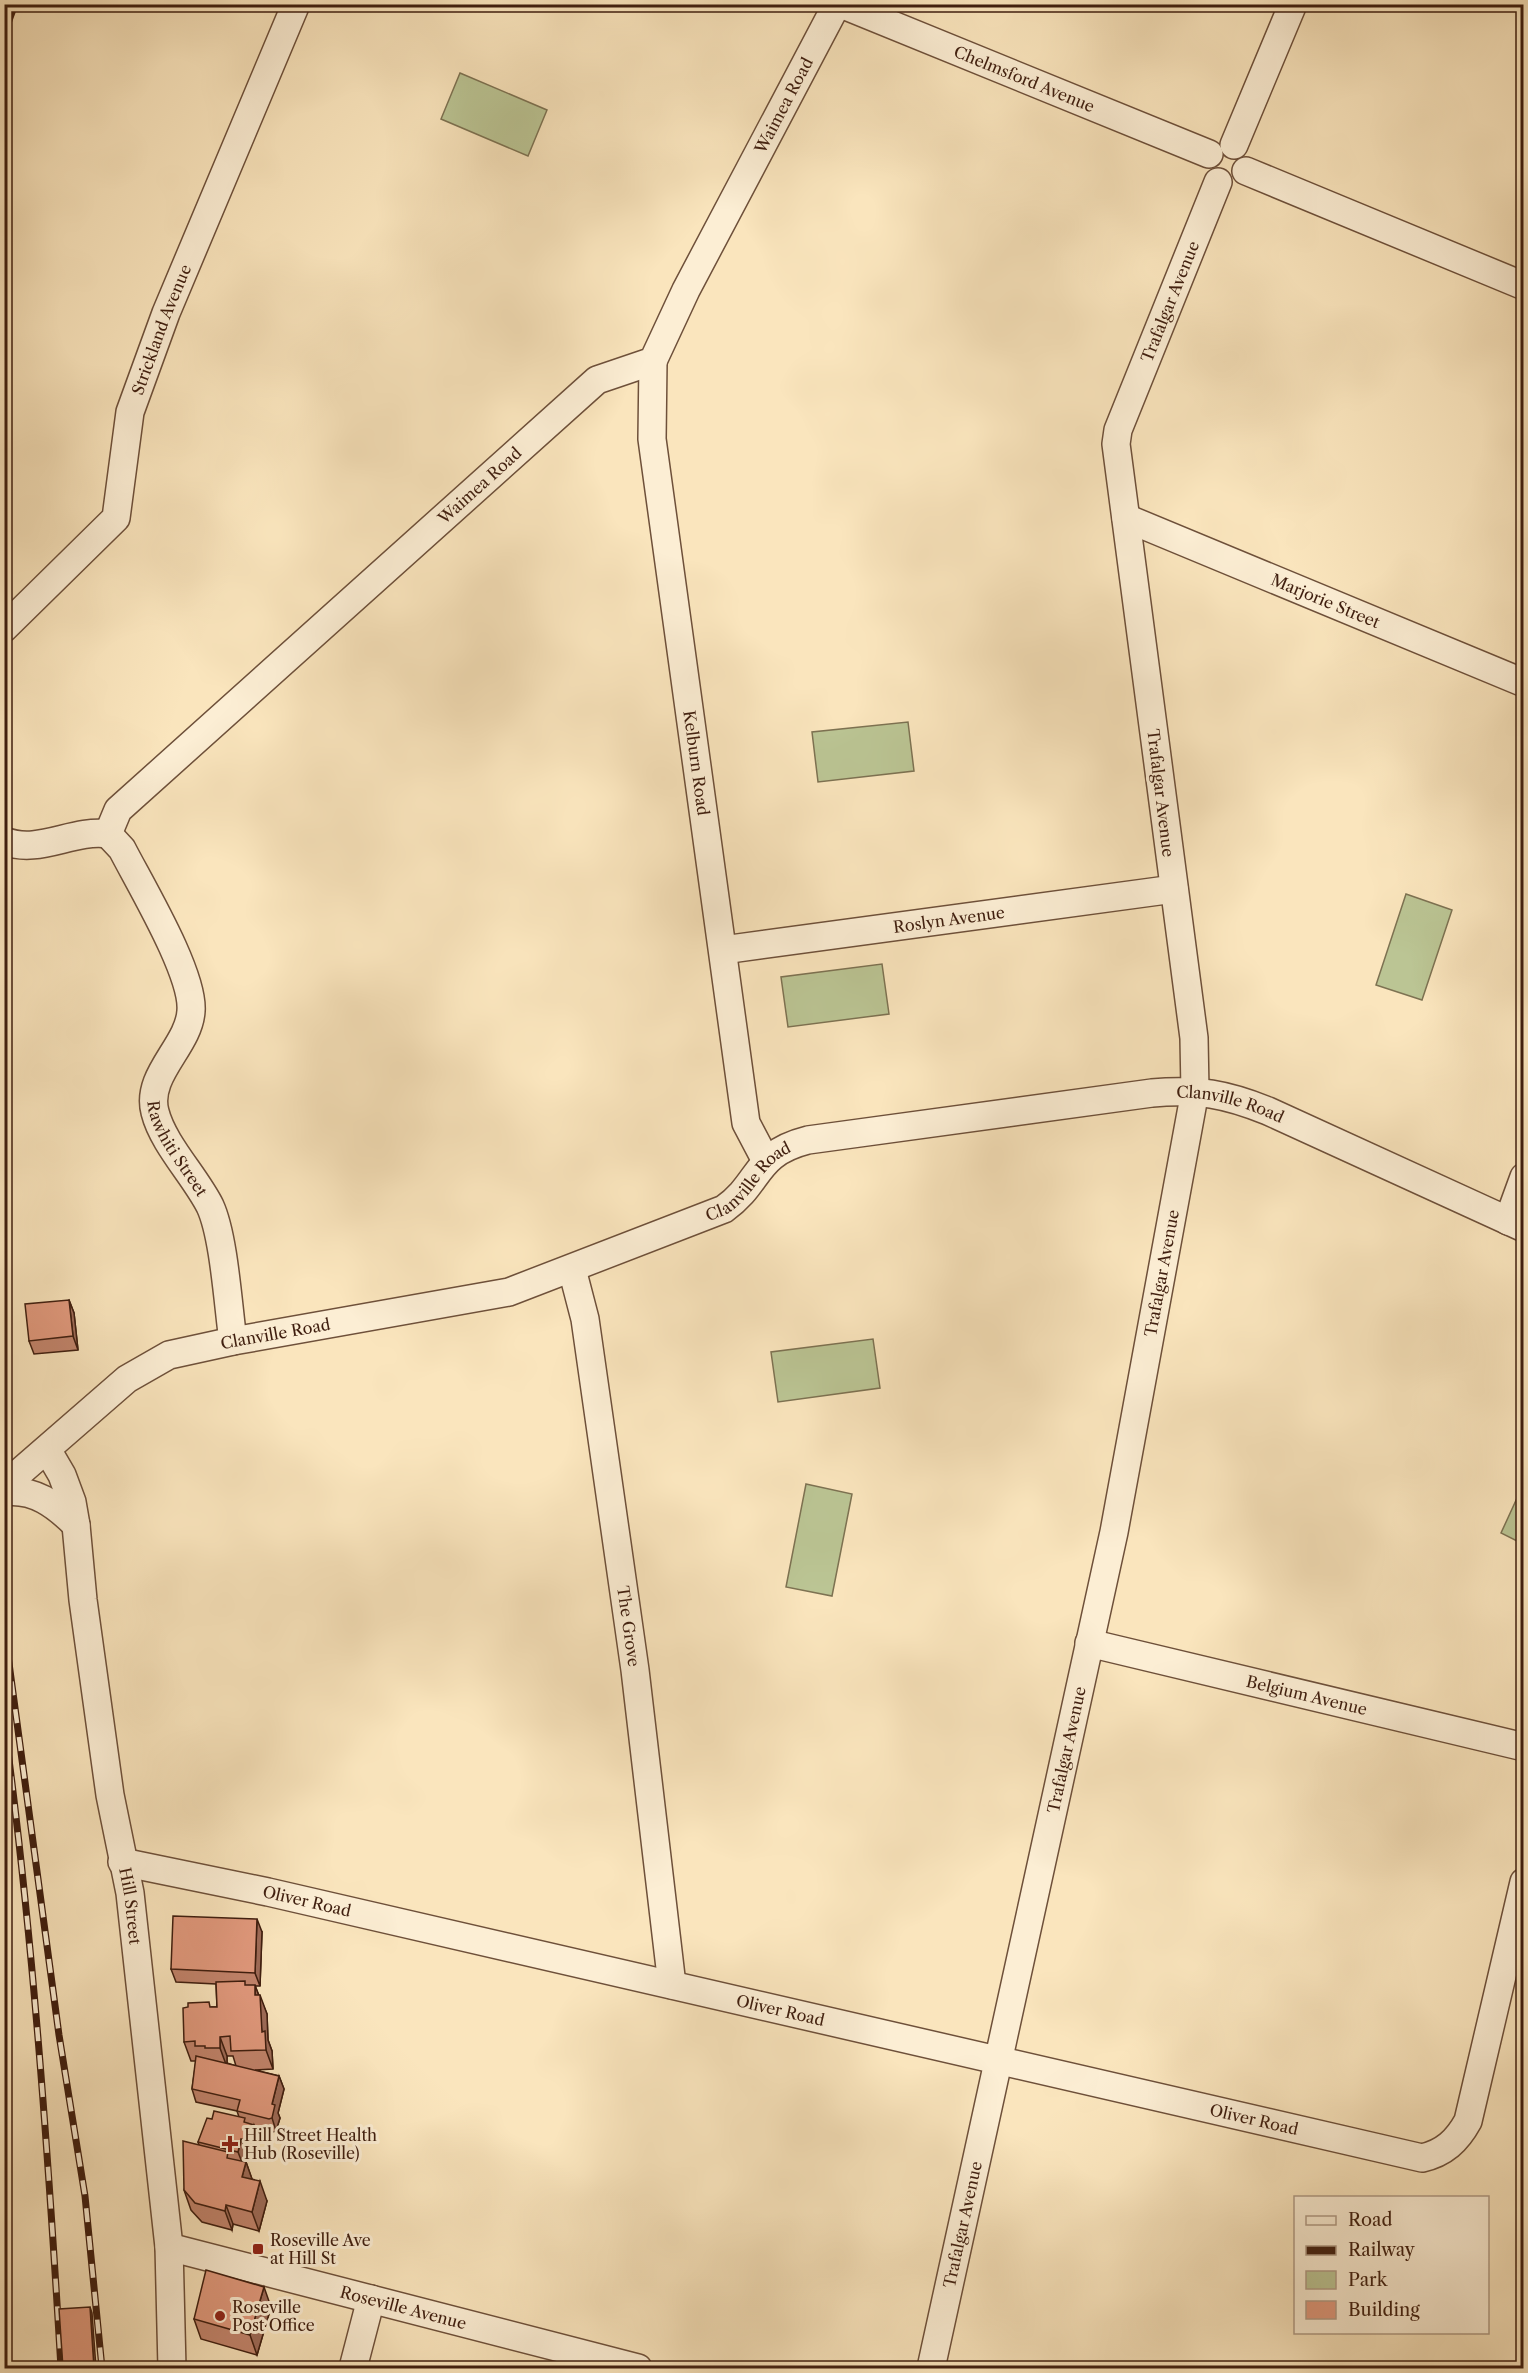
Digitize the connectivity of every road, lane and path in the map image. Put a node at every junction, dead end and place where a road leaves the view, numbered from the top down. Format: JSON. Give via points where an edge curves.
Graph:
{"nodes":[{"id":1,"x":296,"y":4,"type":"edge"},
{"id":2,"x":839,"y":4,"type":"edge"},
{"id":3,"x":1293,"y":4,"type":"edge"},
{"id":4,"x":1234,"y":145,"type":"junction"},
{"id":5,"x":1209,"y":154,"type":"junction"},
{"id":6,"x":1246,"y":171,"type":"junction"},
{"id":7,"x":1218,"y":183,"type":"junction"},
{"id":8,"x":1524,"y":286,"type":"edge"},
{"id":9,"x":653,"y":361,"type":"junction"},
{"id":10,"x":1126,"y":518,"type":"junction"},
{"id":11,"x":4,"y":628,"type":"edge"},
{"id":12,"x":1524,"y":683,"type":"edge"},
{"id":13,"x":108,"y":834,"type":"junction"},
{"id":14,"x":4,"y":841,"type":"edge"},
{"id":15,"x":1174,"y":889,"type":"junction"},
{"id":16,"x":723,"y":950,"type":"junction"},
{"id":17,"x":1195,"y":1090,"type":"junction"},
{"id":18,"x":766,"y":1161,"type":"junction"},
{"id":19,"x":1524,"y":1177,"type":"edge"},
{"id":20,"x":1516,"y":1225,"type":"edge"},
{"id":21,"x":572,"y":1269,"type":"junction"},
{"id":22,"x":233,"y":1341,"type":"junction"},
{"id":23,"x":48,"y":1451,"type":"junction"},
{"id":24,"x":13,"y":1486,"type":"edge"},
{"id":25,"x":76,"y":1525,"type":"junction"},
{"id":26,"x":1089,"y":1642,"type":"junction"},
{"id":27,"x":1524,"y":1748,"type":"edge"},
{"id":28,"x":122,"y":1862,"type":"junction"},
{"id":29,"x":1524,"y":1882,"type":"edge"},
{"id":30,"x":672,"y":1985,"type":"junction"},
{"id":31,"x":1000,"y":2060,"type":"junction"},
{"id":32,"x":169,"y":2247,"type":"junction"},
{"id":33,"x":371,"y":2299,"type":"junction"},
{"id":34,"x":172,"y":2368,"type":"edge"},
{"id":35,"x":353,"y":2368,"type":"edge"},
{"id":36,"x":638,"y":2368,"type":"edge"},
{"id":37,"x":931,"y":2368,"type":"edge"}],
"edges":[{"from":1,"to":11,"type":"street","name":"Strickland Avenue","via":[[166,313],[130,412],[116,518]]},
{"from":2,"to":5,"type":"street","name":"Chelmsford Avenue"},
{"from":2,"to":9,"type":"street","name":"Waimea Road","via":[[686,290]]},
{"from":3,"to":4,"type":"street"},
{"from":4,"to":5,"type":"street","via":[[1222,144]]},
{"from":4,"to":6,"type":"street","via":[[1246,159]]},
{"from":5,"to":7,"type":"street","via":[[1206,167]]},
{"from":6,"to":7,"type":"street","via":[[1238,182]]},
{"from":6,"to":8,"type":"street"},
{"from":7,"to":10,"type":"street","name":"Trafalgar Avenue","via":[[1118,430],[1116,444]]},
{"from":9,"to":13,"type":"street","name":"Waimea Road","via":[[597,380],[118,810]]},
{"from":9,"to":16,"type":"street","name":"Kelburn Road","via":[[652,439]]},
{"from":10,"to":12,"type":"street","name":"Marjorie Street"},
{"from":10,"to":15,"type":"street","name":"Trafalgar Avenue"},
{"from":13,"to":14,"type":"street","via":[[79,835],[35,846]]},
{"from":13,"to":22,"type":"street","name":"Rawhiti Street","via":[[122,849],[182,967],[191,995],[188,1028],[163,1072],[153,1102],[159,1122],[214,1217]]},
{"from":15,"to":16,"type":"street","name":"Roslyn Avenue"},
{"from":15,"to":17,"type":"street","name":"Trafalgar Avenue","via":[[1194,1038]]},
{"from":16,"to":18,"type":"street","name":"Kelburn Road","via":[[746,1123]]},
{"from":17,"to":18,"type":"street","name":"Clanville Road","via":[[808,1140],[786,1147]]},
{"from":17,"to":20,"type":"street","name":"Clanville Road","via":[[1249,1103]]},
{"from":17,"to":26,"type":"street","name":"Trafalgar Avenue","via":[[1114,1532]]},
{"from":18,"to":21,"type":"street","name":"Clanville Road","via":[[735,1201],[724,1209]]},
{"from":19,"to":20,"type":"street"},
{"from":21,"to":22,"type":"street","name":"Clanville Road","via":[[509,1292]]},
{"from":21,"to":30,"type":"street","name":"The Grove","via":[[585,1319],[635,1670]]},
{"from":22,"to":23,"type":"street","name":"Clanville Road","via":[[169,1355],[148,1365],[98,1403]]},
{"from":23,"to":24,"type":"street","name":"Clanville Road"},
{"from":23,"to":25,"type":"street","name":"Hill Street","via":[[62,1475]]},
{"from":24,"to":25,"type":"street","via":[[49,1502]]},
{"from":25,"to":28,"type":"street","name":"Hill Street","via":[[83,1600]]},
{"from":26,"to":27,"type":"street","name":"Belgium Avenue"},
{"from":26,"to":31,"type":"street","name":"Trafalgar Avenue"},
{"from":28,"to":30,"type":"street","name":"Oliver Road","via":[[280,1894]]},
{"from":28,"to":32,"type":"street","name":"Hill Street","via":[[131,1904]]},
{"from":29,"to":31,"type":"street","name":"Oliver Road","via":[[1468,2121],[1461,2134],[1437,2155],[1422,2158],[1395,2154]]},
{"from":30,"to":31,"type":"street","name":"Oliver Road"},
{"from":31,"to":37,"type":"street","name":"Trafalgar Avenue"},
{"from":32,"to":33,"type":"street","name":"Roseville Avenue"},
{"from":32,"to":34,"type":"street","name":"Hill Street"},
{"from":33,"to":35,"type":"street"},
{"from":33,"to":36,"type":"street","name":"Roseville Avenue"}]}
